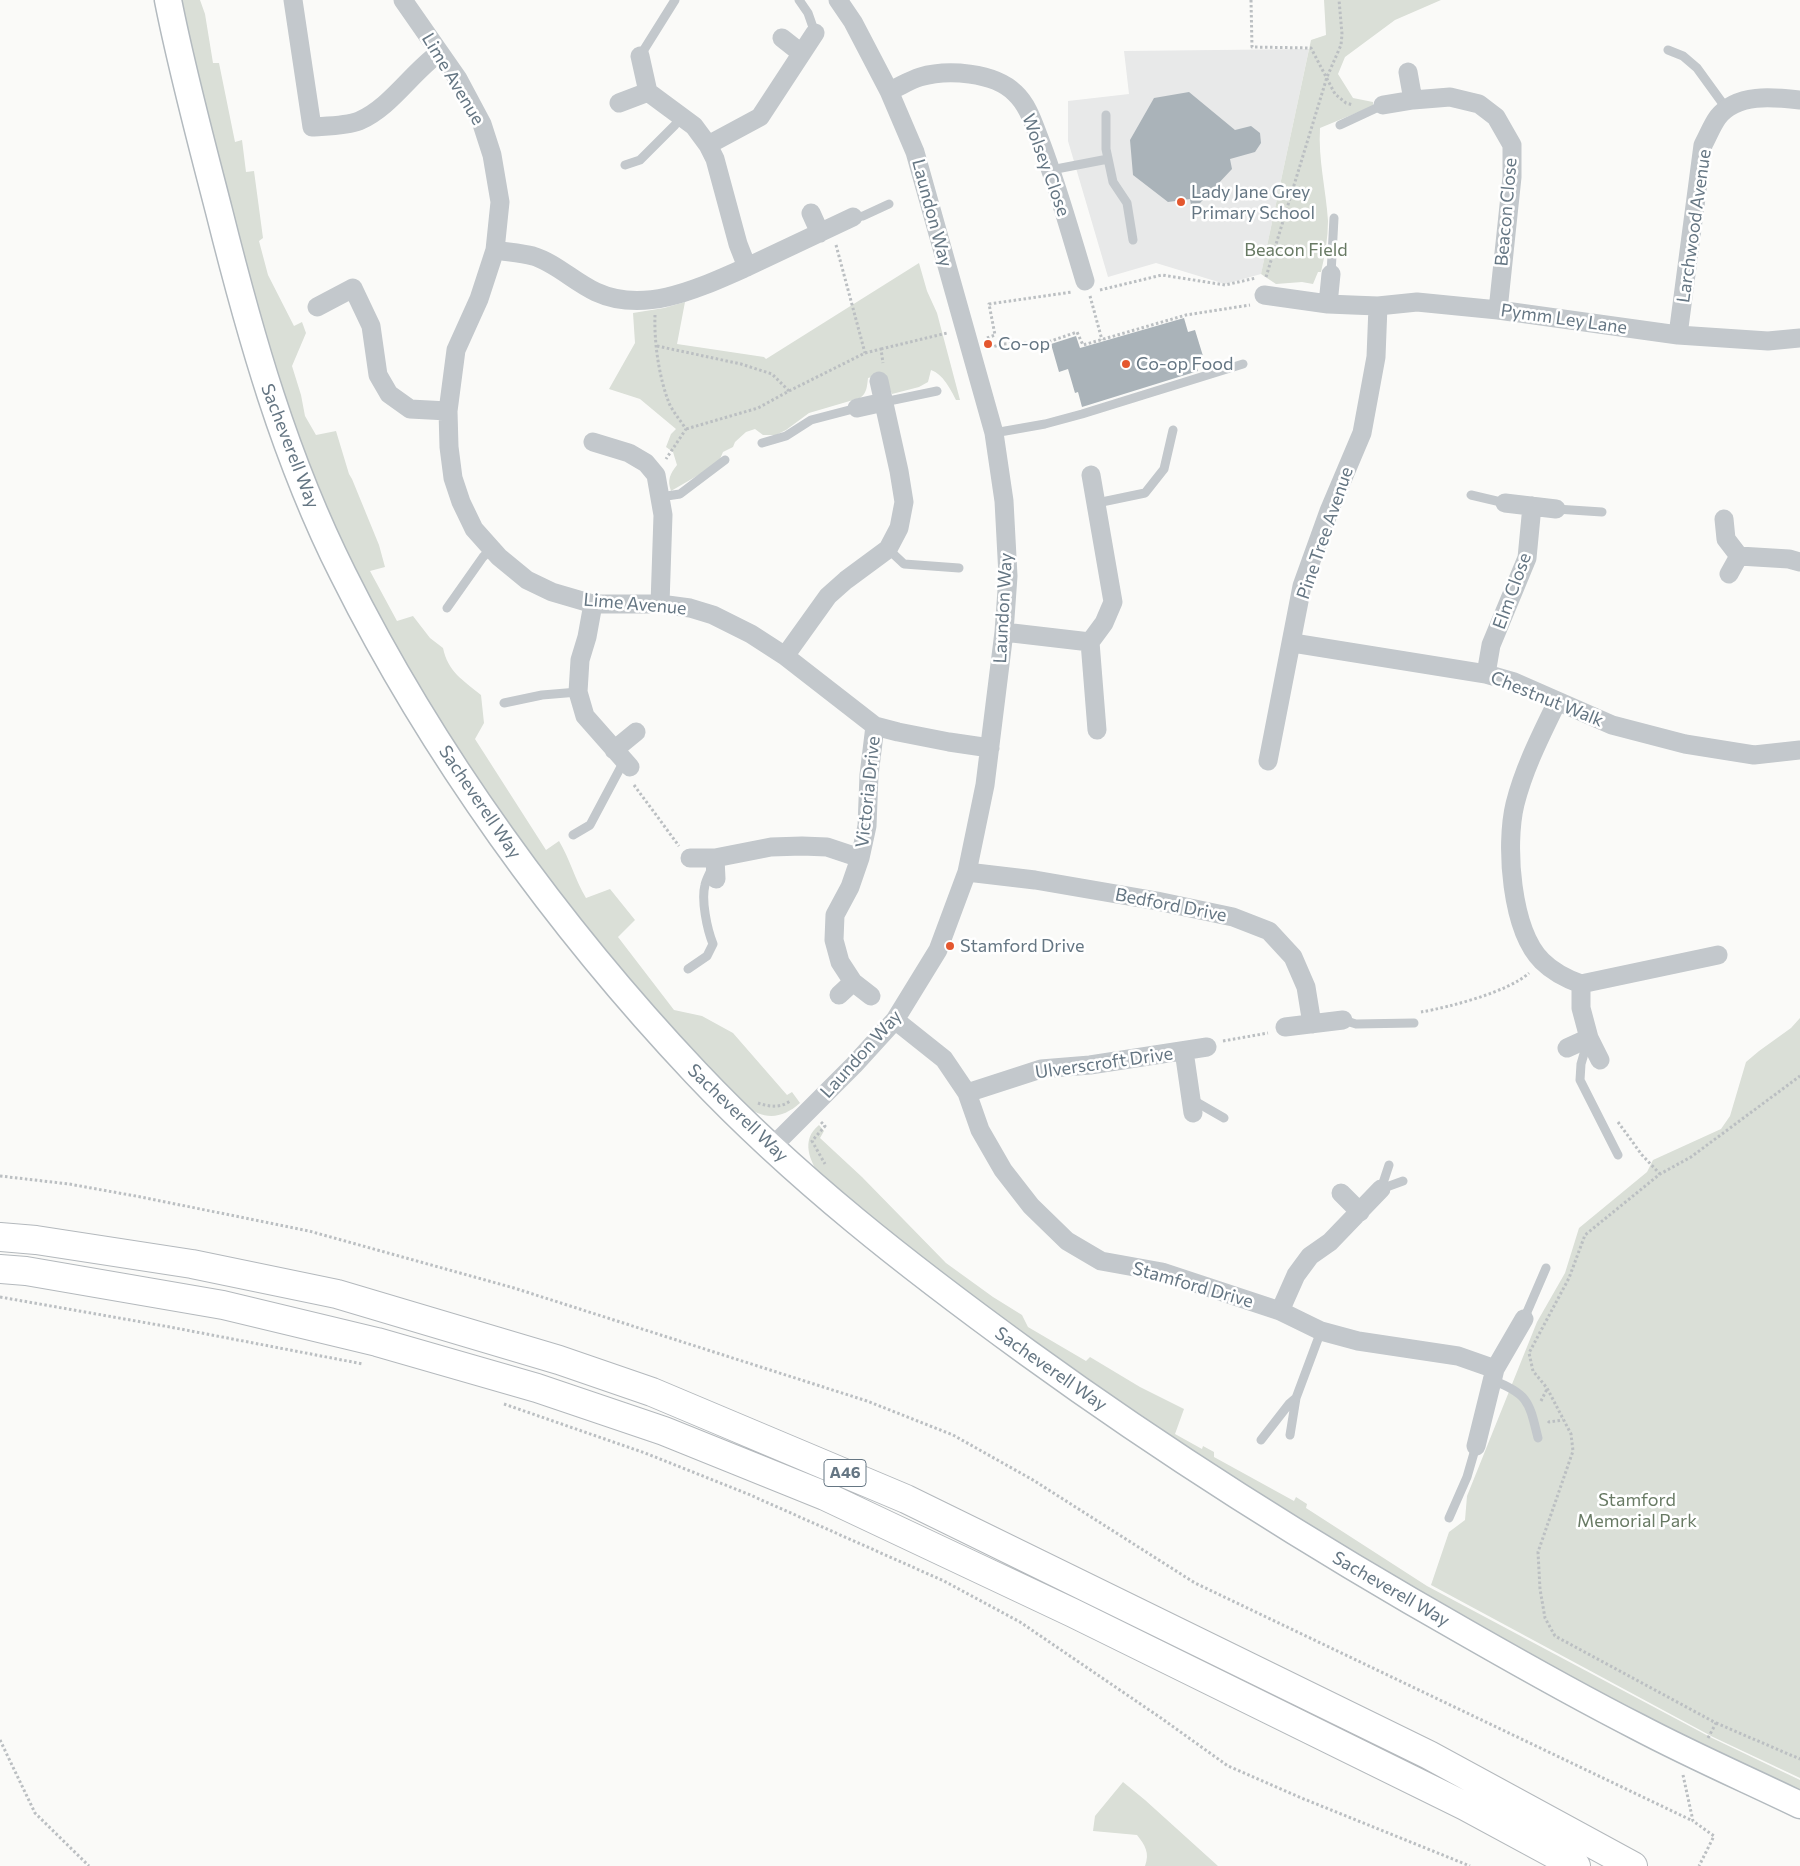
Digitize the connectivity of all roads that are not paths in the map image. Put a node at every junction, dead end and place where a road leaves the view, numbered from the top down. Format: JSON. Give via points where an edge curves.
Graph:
{"nodes":[{"id":1,"x":168,"y":0,"type":"edge"},
{"id":2,"x":292,"y":0,"type":"edge"},
{"id":3,"x":403,"y":0,"type":"edge"},
{"id":4,"x":675,"y":0,"type":"edge"},
{"id":5,"x":800,"y":0,"type":"edge"},
{"id":6,"x":838,"y":0,"type":"edge"},
{"id":7,"x":815,"y":33,"type":"joint"},
{"id":8,"x":782,"y":38,"type":"dead end"},
{"id":9,"x":1668,"y":50,"type":"dead end"},
{"id":10,"x":439,"y":53,"type":"junction"},
{"id":11,"x":801,"y":53,"type":"junction"},
{"id":12,"x":640,"y":56,"type":"joint"},
{"id":13,"x":1408,"y":72,"type":"dead end"},
{"id":14,"x":889,"y":91,"type":"junction"},
{"id":15,"x":648,"y":92,"type":"junction"},
{"id":16,"x":1413,"y":100,"type":"junction"},
{"id":17,"x":1800,"y":100,"type":"edge"},
{"id":18,"x":619,"y":103,"type":"dead end"},
{"id":19,"x":1383,"y":105,"type":"joint"},
{"id":20,"x":1726,"y":108,"type":"junction"},
{"id":21,"x":1106,"y":115,"type":"dead end"},
{"id":22,"x":681,"y":116,"type":"junction"},
{"id":23,"x":1340,"y":125,"type":"dead end"},
{"id":24,"x":708,"y":144,"type":"junction"},
{"id":25,"x":1108,"y":159,"type":"junction"},
{"id":26,"x":625,"y":165,"type":"dead end"},
{"id":27,"x":1051,"y":170,"type":"junction"},
{"id":28,"x":890,"y":204,"type":"dead end"},
{"id":29,"x":811,"y":213,"type":"dead end"},
{"id":30,"x":853,"y":217,"type":"joint"},
{"id":31,"x":1334,"y":218,"type":"dead end"},
{"id":32,"x":826,"y":231,"type":"junction"},
{"id":33,"x":1133,"y":240,"type":"dead end"},
{"id":34,"x":495,"y":250,"type":"junction"},
{"id":35,"x":747,"y":268,"type":"junction"},
{"id":36,"x":1331,"y":274,"type":"joint"},
{"id":37,"x":1085,"y":281,"type":"road end"},
{"id":38,"x":1264,"y":295,"type":"road end"},
{"id":39,"x":1328,"y":304,"type":"junction"},
{"id":40,"x":1378,"y":306,"type":"junction"},
{"id":41,"x":317,"y":307,"type":"dead end"},
{"id":42,"x":1498,"y":310,"type":"junction"},
{"id":43,"x":1678,"y":334,"type":"junction"},
{"id":44,"x":1800,"y":338,"type":"edge"},
{"id":45,"x":1243,"y":364,"type":"dead end"},
{"id":46,"x":879,"y":381,"type":"road end"},
{"id":47,"x":937,"y":391,"type":"dead end"},
{"id":48,"x":884,"y":402,"type":"junction"},
{"id":49,"x":857,"y":408,"type":"joint"},
{"id":50,"x":448,"y":411,"type":"junction"},
{"id":51,"x":1173,"y":430,"type":"dead end"},
{"id":52,"x":994,"y":433,"type":"junction"},
{"id":53,"x":593,"y":442,"type":"dead end"},
{"id":54,"x":762,"y":443,"type":"dead end"},
{"id":55,"x":725,"y":460,"type":"dead end"},
{"id":56,"x":1092,"y":475,"type":"dead end"},
{"id":57,"x":1471,"y":495,"type":"dead end"},
{"id":58,"x":660,"y":498,"type":"junction"},
{"id":59,"x":1097,"y":503,"type":"junction"},
{"id":60,"x":1505,"y":504,"type":"joint"},
{"id":61,"x":1532,"y":506,"type":"junction"},
{"id":62,"x":1556,"y":509,"type":"joint"},
{"id":63,"x":1602,"y":512,"type":"dead end"},
{"id":64,"x":1724,"y":519,"type":"dead end"},
{"id":65,"x":491,"y":549,"type":"junction"},
{"id":66,"x":888,"y":549,"type":"junction"},
{"id":67,"x":1739,"y":556,"type":"junction"},
{"id":68,"x":1800,"y":562,"type":"edge"},
{"id":69,"x":959,"y":568,"type":"dead end"},
{"id":70,"x":1729,"y":574,"type":"dead end"},
{"id":71,"x":593,"y":604,"type":"junction"},
{"id":72,"x":660,"y":604,"type":"junction"},
{"id":73,"x":447,"y":608,"type":"dead end"},
{"id":74,"x":1004,"y":632,"type":"junction"},
{"id":75,"x":1090,"y":642,"type":"junction"},
{"id":76,"x":1293,"y":643,"type":"junction"},
{"id":77,"x":785,"y":656,"type":"junction"},
{"id":78,"x":1486,"y":674,"type":"junction"},
{"id":79,"x":578,"y":692,"type":"junction"},
{"id":80,"x":1557,"y":702,"type":"junction"},
{"id":81,"x":504,"y":703,"type":"dead end"},
{"id":82,"x":875,"y":726,"type":"junction"},
{"id":83,"x":1097,"y":730,"type":"dead end"},
{"id":84,"x":636,"y":732,"type":"dead end"},
{"id":85,"x":990,"y":748,"type":"junction"},
{"id":86,"x":1800,"y":750,"type":"edge"},
{"id":87,"x":623,"y":759,"type":"junction"},
{"id":88,"x":1268,"y":761,"type":"dead end"},
{"id":89,"x":573,"y":835,"type":"dead end"},
{"id":90,"x":690,"y":858,"type":"road end"},
{"id":91,"x":715,"y":858,"type":"junction"},
{"id":92,"x":860,"y":858,"type":"junction"},
{"id":93,"x":967,"y":872,"type":"junction"},
{"id":94,"x":716,"y":879,"type":"dead end"},
{"id":95,"x":1718,"y":955,"type":"dead end"},
{"id":96,"x":688,"y":969,"type":"dead end"},
{"id":97,"x":853,"y":982,"type":"junction"},
{"id":98,"x":1581,"y":984,"type":"junction"},
{"id":99,"x":839,"y":995,"type":"dead end"},
{"id":100,"x":871,"y":996,"type":"dead end"},
{"id":101,"x":896,"y":1020,"type":"junction"},
{"id":102,"x":1344,"y":1020,"type":"joint"},
{"id":103,"x":1414,"y":1023,"type":"dead end"},
{"id":104,"x":1312,"y":1024,"type":"junction"},
{"id":105,"x":1285,"y":1027,"type":"road end"},
{"id":106,"x":1589,"y":1038,"type":"junction"},
{"id":107,"x":1207,"y":1047,"type":"road end"},
{"id":108,"x":1567,"y":1048,"type":"dead end"},
{"id":109,"x":1184,"y":1051,"type":"junction"},
{"id":110,"x":1600,"y":1060,"type":"dead end"},
{"id":111,"x":967,"y":1093,"type":"junction"},
{"id":112,"x":1192,"y":1106,"type":"joint"},
{"id":113,"x":1224,"y":1118,"type":"dead end"},
{"id":114,"x":772,"y":1147,"type":"junction"},
{"id":115,"x":1618,"y":1155,"type":"dead end"},
{"id":116,"x":1389,"y":1165,"type":"dead end"},
{"id":117,"x":1403,"y":1181,"type":"dead end"},
{"id":118,"x":1381,"y":1189,"type":"junction"},
{"id":119,"x":1341,"y":1193,"type":"dead end"},
{"id":120,"x":1360,"y":1212,"type":"junction"},
{"id":121,"x":0,"y":1237,"type":"edge"},
{"id":122,"x":1546,"y":1268,"type":"dead end"},
{"id":123,"x":0,"y":1269,"type":"edge"},
{"id":124,"x":1280,"y":1311,"type":"junction"},
{"id":125,"x":1524,"y":1319,"type":"joint"},
{"id":126,"x":1321,"y":1331,"type":"junction"},
{"id":127,"x":1493,"y":1374,"type":"junction"},
{"id":128,"x":1296,"y":1398,"type":"junction"},
{"id":129,"x":1290,"y":1435,"type":"dead end"},
{"id":130,"x":1538,"y":1438,"type":"dead end"},
{"id":131,"x":1261,"y":1440,"type":"dead end"},
{"id":132,"x":1476,"y":1446,"type":"joint"},
{"id":133,"x":1449,"y":1518,"type":"dead end"},
{"id":134,"x":1800,"y":1805,"type":"edge"},
{"id":135,"x":1576,"y":1866,"type":"edge"},
{"id":136,"x":1633,"y":1866,"type":"edge"}],
"edges":[{"from":1,"to":114,"type":"street","name":"Sacheverell Way","via":[[208,171],[260,365],[285,438],[342,573],[392,666],[510,848],[576,936],[637,1008],[700,1077]]},
{"from":2,"to":10,"type":"street","via":[[312,127],[357,122],[379,110]]},
{"from":3,"to":10,"type":"street","name":"Lime Avenue"},
{"from":4,"to":12,"type":"lane"},
{"from":5,"to":7,"type":"lane"},
{"from":6,"to":14,"type":"street","name":"Laundon Way"},
{"from":7,"to":11,"type":"street"},
{"from":8,"to":11,"type":"street"},
{"from":9,"to":20,"type":"lane","via":[[1683,56],[1698,68]]},
{"from":10,"to":34,"type":"street","name":"Lime Avenue","via":[[458,79],[482,124],[492,156],[500,202]]},
{"from":11,"to":24,"type":"street","via":[[760,117]]},
{"from":12,"to":15,"type":"street"},
{"from":13,"to":16,"type":"street"},
{"from":14,"to":27,"type":"street","name":"Wolsey Close","via":[[920,77],[944,73],[963,73],[996,80],[1015,93],[1029,112]]},
{"from":14,"to":52,"type":"street","name":"Laundon Way","via":[[915,152]]},
{"from":15,"to":18,"type":"street"},
{"from":15,"to":22,"type":"street"},
{"from":16,"to":19,"type":"street","name":"Beacon Close"},
{"from":16,"to":42,"type":"street","name":"Beacon Close","via":[[1450,96],[1479,104],[1496,117],[1512,145],[1512,177]]},
{"from":17,"to":20,"type":"street","via":[[1770,97],[1743,101]]},
{"from":19,"to":23,"type":"lane"},
{"from":20,"to":43,"type":"street","name":"Larchwood Avenue","via":[[1703,145]]},
{"from":21,"to":25,"type":"lane"},
{"from":22,"to":24,"type":"street"},
{"from":22,"to":26,"type":"lane","via":[[640,160]]},
{"from":24,"to":35,"type":"street"},
{"from":25,"to":27,"type":"lane"},
{"from":25,"to":33,"type":"lane","via":[[1114,182],[1126,203]]},
{"from":27,"to":37,"type":"street","name":"Wolsey Close"},
{"from":28,"to":30,"type":"lane"},
{"from":29,"to":32,"type":"street"},
{"from":30,"to":32,"type":"street"},
{"from":31,"to":36,"type":"lane"},
{"from":32,"to":35,"type":"street"},
{"from":34,"to":35,"type":"street","via":[[533,256],[598,293],[626,301],[655,300]]},
{"from":34,"to":50,"type":"street","name":"Lime Avenue","via":[[479,299],[456,350]]},
{"from":36,"to":39,"type":"street"},
{"from":38,"to":39,"type":"street","name":"Pymm Ley Lane"},
{"from":39,"to":40,"type":"street","name":"Pymm Ley Lane"},
{"from":40,"to":42,"type":"street","name":"Pymm Ley Lane","via":[[1417,302]]},
{"from":40,"to":76,"type":"street","name":"Pine Tree Avenue","via":[[1376,357],[1362,433],[1329,510],[1302,586]]},
{"from":41,"to":50,"type":"street","via":[[353,288],[371,326],[378,375],[389,394],[410,409]]},
{"from":42,"to":43,"type":"street","name":"Pymm Ley Lane"},
{"from":43,"to":44,"type":"street","name":"Pymm Ley Lane","via":[[1768,341]]},
{"from":45,"to":52,"type":"lane","via":[[1082,414]]},
{"from":46,"to":48,"type":"street"},
{"from":47,"to":48,"type":"lane"},
{"from":48,"to":49,"type":"street"},
{"from":48,"to":66,"type":"street","via":[[904,502],[899,528]]},
{"from":49,"to":54,"type":"lane","via":[[811,420],[786,436]]},
{"from":50,"to":65,"type":"street","name":"Lime Avenue","via":[[453,478],[474,529]]},
{"from":51,"to":59,"type":"lane","via":[[1164,469],[1145,493]]},
{"from":52,"to":74,"type":"street","name":"Laundon Way","via":[[1004,501],[1008,576]]},
{"from":53,"to":58,"type":"street","via":[[629,453],[646,463],[656,475]]},
{"from":55,"to":58,"type":"lane","via":[[680,494]]},
{"from":56,"to":59,"type":"street"},
{"from":57,"to":60,"type":"lane"},
{"from":58,"to":72,"type":"street","via":[[663,515]]},
{"from":59,"to":75,"type":"street","via":[[1113,602],[1104,623]]},
{"from":60,"to":61,"type":"street"},
{"from":61,"to":62,"type":"street"},
{"from":61,"to":78,"type":"street","name":"Elm Close","via":[[1527,558],[1491,645]]},
{"from":62,"to":63,"type":"lane"},
{"from":64,"to":67,"type":"street","via":[[1726,539]]},
{"from":65,"to":71,"type":"street","name":"Lime Avenue","via":[[527,580],[552,592]]},
{"from":65,"to":73,"type":"lane"},
{"from":66,"to":69,"type":"lane","via":[[904,564]]},
{"from":66,"to":77,"type":"street","via":[[828,596]]},
{"from":67,"to":68,"type":"street"},
{"from":67,"to":70,"type":"street"},
{"from":71,"to":72,"type":"street","name":"Lime Avenue"},
{"from":71,"to":79,"type":"street","via":[[580,660]]},
{"from":72,"to":77,"type":"street","name":"Lime Avenue","via":[[713,615]]},
{"from":74,"to":75,"type":"street"},
{"from":74,"to":85,"type":"street","name":"Laundon Way"},
{"from":75,"to":83,"type":"street"},
{"from":76,"to":78,"type":"street","name":"Chestnut Walk"},
{"from":76,"to":88,"type":"street","name":"Pine Tree Avenue"},
{"from":77,"to":82,"type":"street","name":"Lime Avenue"},
{"from":78,"to":80,"type":"street","name":"Chestnut Walk","via":[[1514,682]]},
{"from":79,"to":81,"type":"lane"},
{"from":79,"to":87,"type":"street","via":[[585,716]]},
{"from":80,"to":86,"type":"street","name":"Chestnut Walk","via":[[1612,725],[1684,744],[1754,755]]},
{"from":80,"to":98,"type":"street","via":[[1528,763],[1515,805],[1510,846],[1513,887],[1522,926],[1533,949],[1563,976]]},
{"from":82,"to":85,"type":"street","name":"Lime Avenue"},
{"from":82,"to":92,"type":"street","name":"Victoria Drive","via":[[867,826]]},
{"from":84,"to":87,"type":"street"},
{"from":85,"to":93,"type":"street","name":"Laundon Way"},
{"from":87,"to":89,"type":"lane","via":[[590,826]]},
{"from":90,"to":91,"type":"street","name":"Victoria Drive"},
{"from":91,"to":92,"type":"street","name":"Victoria Drive","via":[[771,847],[802,846],[827,847]]},
{"from":91,"to":94,"type":"street"},
{"from":91,"to":96,"type":"lane","via":[[704,886],[712,944],[707,956]]},
{"from":92,"to":97,"type":"street","name":"Victoria Drive","via":[[835,915],[834,940],[840,962]]},
{"from":93,"to":101,"type":"street","name":"Laundon Way","via":[[938,950]]},
{"from":93,"to":104,"type":"street","name":"Bedford Drive","via":[[1157,901],[1233,917],[1269,931],[1293,957],[1306,987]]},
{"from":95,"to":98,"type":"street"},
{"from":97,"to":99,"type":"street"},
{"from":97,"to":100,"type":"street","name":"Victoria Drive"},
{"from":98,"to":106,"type":"street","via":[[1581,1008]]},
{"from":101,"to":111,"type":"street","name":"Stamford Drive","via":[[944,1060]]},
{"from":101,"to":114,"type":"street","name":"Laundon Way"},
{"from":102,"to":103,"type":"lane","via":[[1356,1024]]},
{"from":102,"to":104,"type":"street"},
{"from":104,"to":105,"type":"street"},
{"from":106,"to":108,"type":"street"},
{"from":106,"to":110,"type":"street"},
{"from":106,"to":115,"type":"lane","via":[[1580,1080]]},
{"from":107,"to":109,"type":"street","name":"Ulverscroft Drive"},
{"from":109,"to":111,"type":"street","name":"Ulverscroft Drive","via":[[1041,1069]]},
{"from":109,"to":112,"type":"street","name":"Ulverscroft Drive"},
{"from":111,"to":124,"type":"street","name":"Stamford Drive","via":[[980,1130],[1003,1170],[1031,1206],[1067,1241],[1102,1261],[1162,1272]]},
{"from":112,"to":113,"type":"lane"},
{"from":114,"to":134,"type":"street","name":"Sacheverell Way","via":[[882,1243],[973,1313],[1141,1432],[1288,1528],[1506,1656],[1638,1727]]},
{"from":116,"to":118,"type":"lane"},
{"from":117,"to":118,"type":"lane"},
{"from":118,"to":120,"type":"street"},
{"from":119,"to":120,"type":"street"},
{"from":120,"to":124,"type":"street","via":[[1330,1242],[1310,1256],[1296,1275]]},
{"from":121,"to":136,"type":"highway","number":"A46","via":[[192,1264],[337,1294],[559,1360],[652,1392],[906,1498],[1429,1755]]},
{"from":122,"to":125,"type":"lane"},
{"from":123,"to":135,"type":"highway","number":"A46","via":[[223,1305],[377,1342],[537,1388],[664,1431],[825,1496],[1056,1604],[1466,1806]]},
{"from":124,"to":126,"type":"street","name":"Stamford Drive"},
{"from":125,"to":127,"type":"street"},
{"from":126,"to":127,"type":"street","name":"Stamford Drive","via":[[1358,1341],[1458,1356]]},
{"from":126,"to":128,"type":"lane"},
{"from":127,"to":130,"type":"lane","via":[[1526,1398]]},
{"from":127,"to":132,"type":"street"},
{"from":128,"to":129,"type":"lane"},
{"from":128,"to":131,"type":"lane"},
{"from":132,"to":133,"type":"lane"}]}
